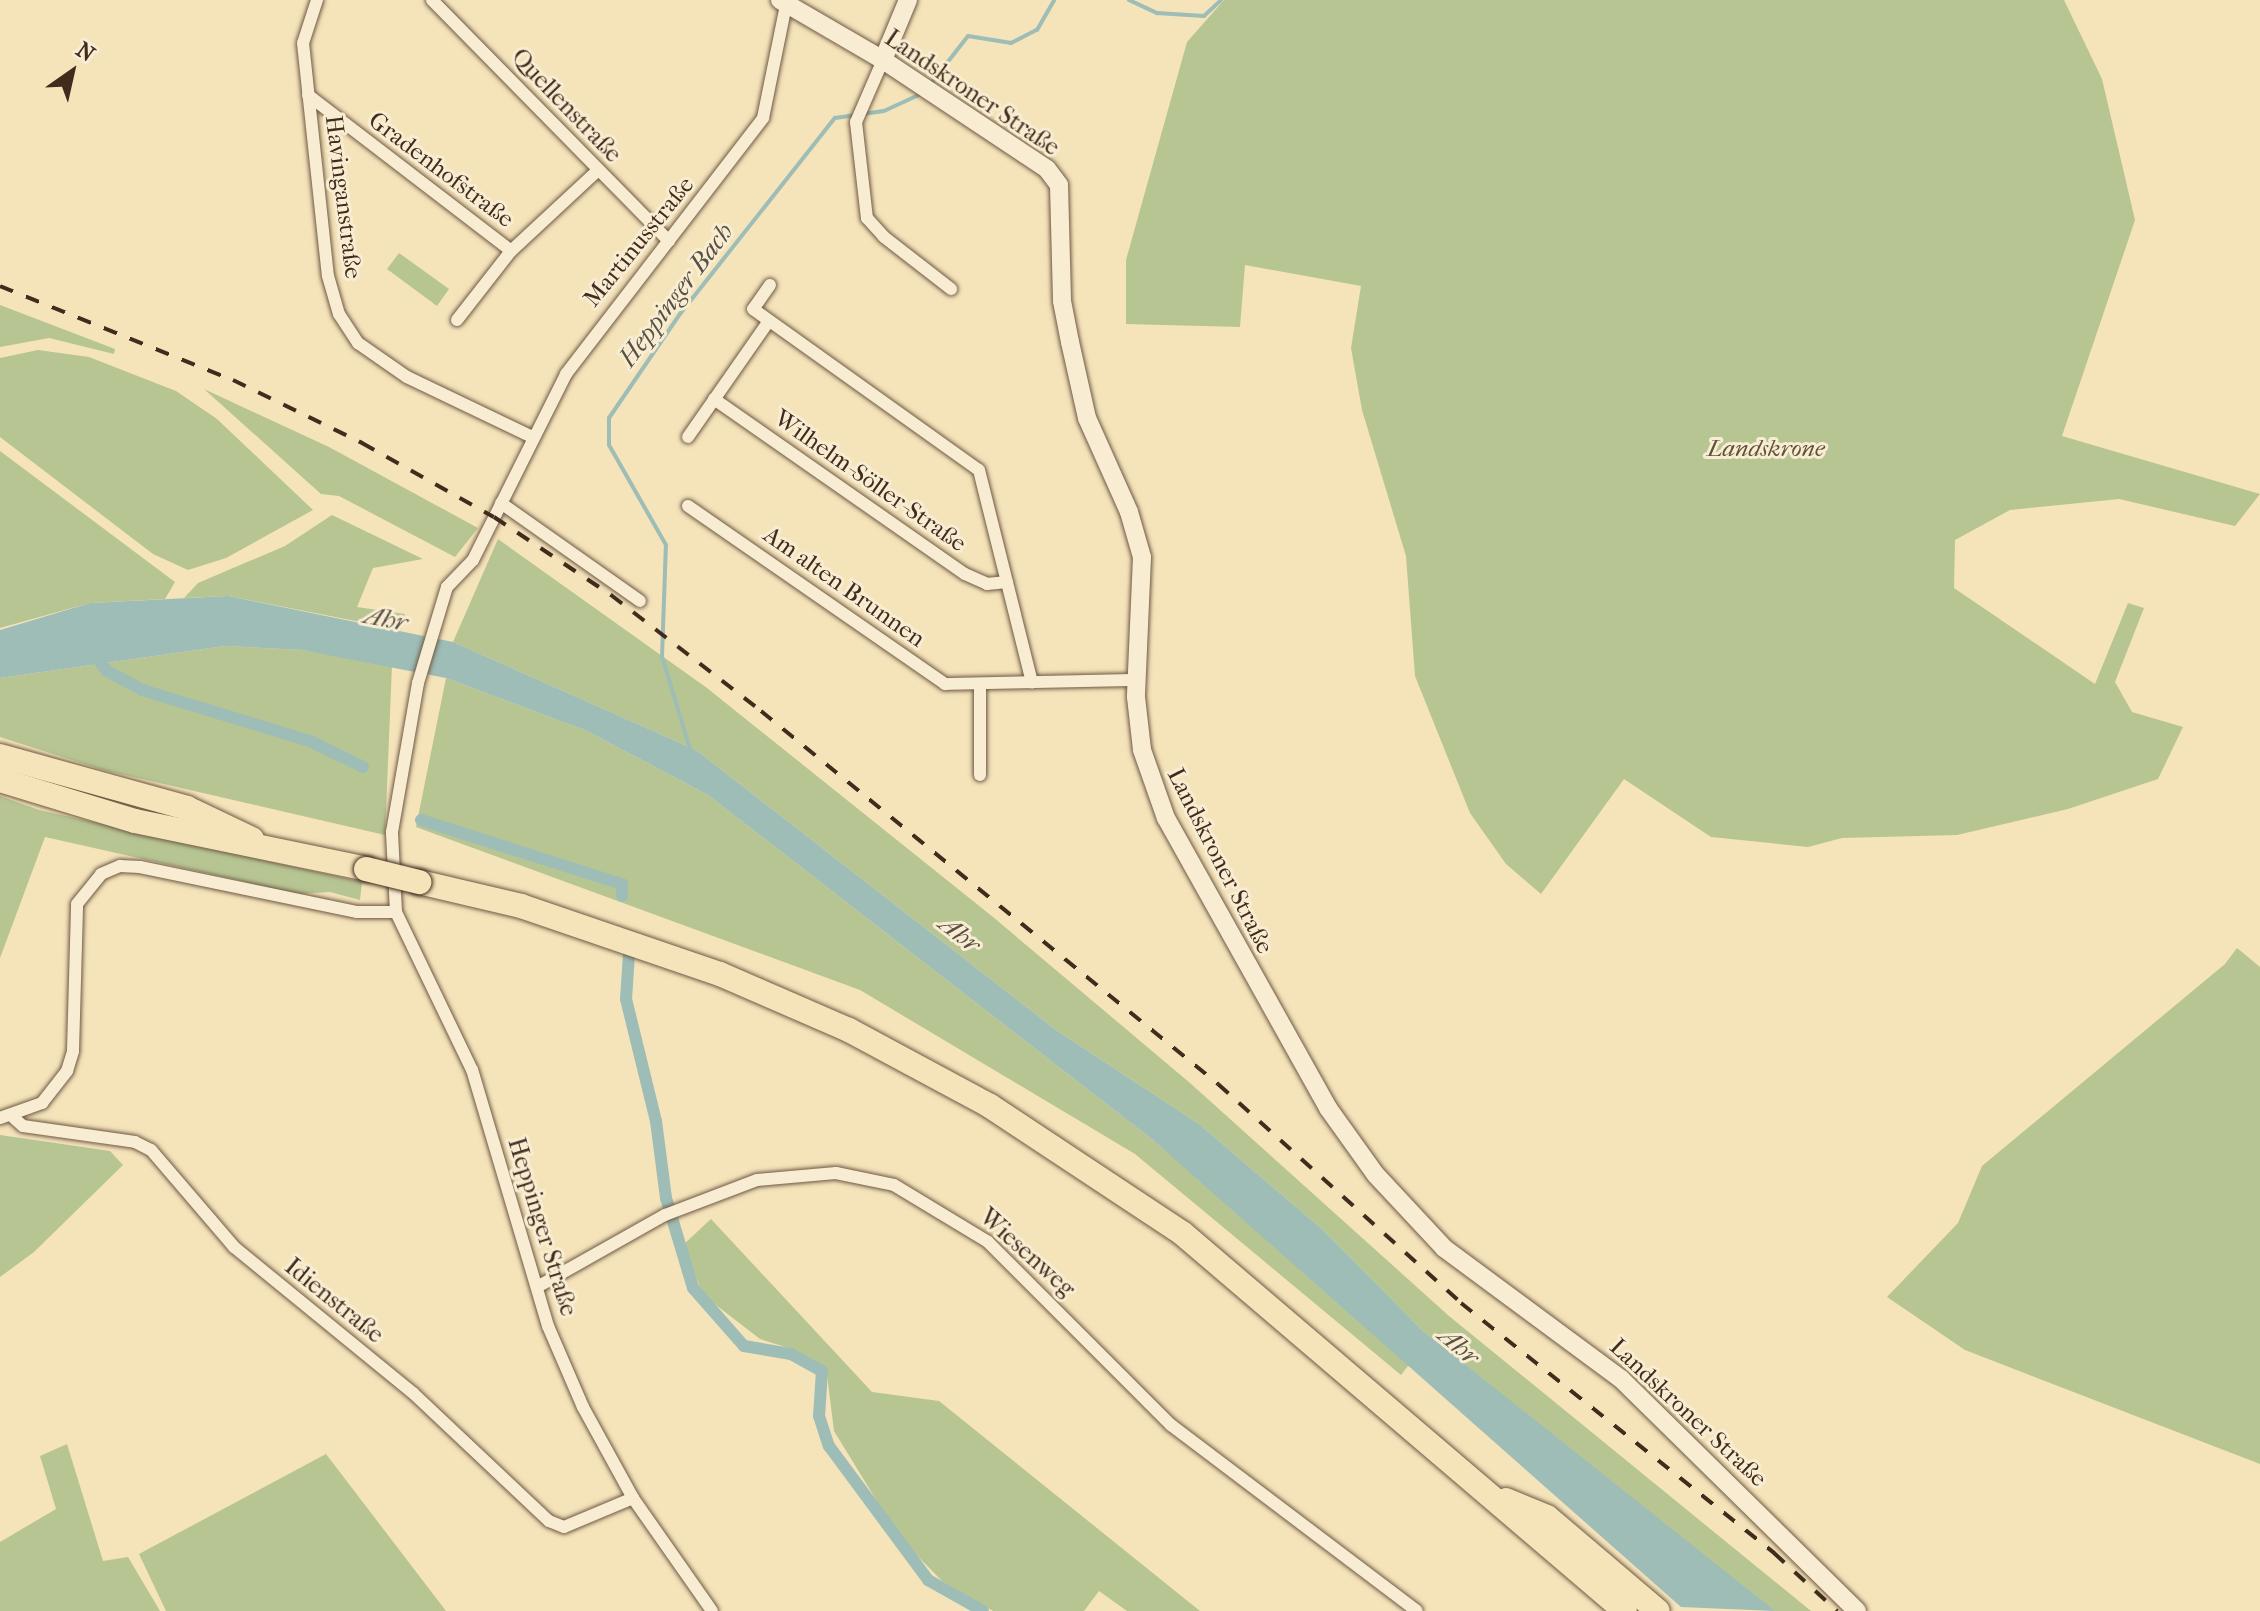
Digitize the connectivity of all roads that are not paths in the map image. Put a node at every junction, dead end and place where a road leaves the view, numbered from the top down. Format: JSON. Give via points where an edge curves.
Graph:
{"nodes":[{"id":1,"x":317,"y":0,"type":"edge"},
{"id":2,"x":432,"y":0,"type":"edge"},
{"id":3,"x":908,"y":0,"type":"edge"},
{"id":4,"x":784,"y":1,"type":"edge"},
{"id":5,"x":883,"y":60,"type":"junction"},
{"id":6,"x":308,"y":95,"type":"junction"},
{"id":7,"x":597,"y":171,"type":"junction"},
{"id":8,"x":669,"y":241,"type":"junction"},
{"id":9,"x":511,"y":251,"type":"junction"},
{"id":10,"x":770,"y":285,"type":"dead end"},
{"id":11,"x":951,"y":289,"type":"dead end"},
{"id":12,"x":457,"y":320,"type":"dead end"},
{"id":13,"x":769,"y":321,"type":"junction"},
{"id":14,"x":714,"y":399,"type":"junction"},
{"id":15,"x":530,"y":436,"type":"junction"},
{"id":16,"x":688,"y":437,"type":"dead end"},
{"id":17,"x":501,"y":503,"type":"junction"},
{"id":18,"x":688,"y":506,"type":"dead end"},
{"id":19,"x":1007,"y":582,"type":"junction"},
{"id":20,"x":640,"y":601,"type":"dead end"},
{"id":21,"x":1137,"y":680,"type":"junction"},
{"id":22,"x":1032,"y":682,"type":"junction"},
{"id":23,"x":980,"y":687,"type":"junction"},
{"id":24,"x":0,"y":756,"type":"edge"},
{"id":25,"x":980,"y":775,"type":"dead end"},
{"id":26,"x":0,"y":780,"type":"edge"},
{"id":27,"x":392,"y":832,"type":"joint"},
{"id":28,"x":268,"y":847,"type":"junction"},
{"id":29,"x":396,"y":912,"type":"junction"},
{"id":30,"x":7,"y":1118,"type":"edge"},
{"id":31,"x":537,"y":1287,"type":"junction"},
{"id":32,"x":1485,"y":1491,"type":"junction"},
{"id":33,"x":633,"y":1498,"type":"junction"},
{"id":34,"x":712,"y":1611,"type":"edge"},
{"id":35,"x":1417,"y":1611,"type":"edge"},
{"id":36,"x":1625,"y":1611,"type":"edge"},
{"id":37,"x":1658,"y":1611,"type":"edge"},
{"id":38,"x":1857,"y":1611,"type":"edge"}],
"edges":[{"from":1,"to":6,"type":"street","name":"Havinganstraße","via":[[303,43]]},
{"from":2,"to":7,"type":"street","name":"Quellenstraße"},
{"from":3,"to":5,"type":"main road"},
{"from":4,"to":5,"type":"main road","name":"Landskroner Straße"},
{"from":4,"to":8,"type":"street","name":"Martinusstraße","via":[[763,118]]},
{"from":5,"to":11,"type":"street","via":[[858,115],[867,218]]},
{"from":5,"to":21,"type":"main road","name":"Landskroner Straße","via":[[1047,169],[1059,185],[1062,301],[1070,342],[1087,418],[1129,512],[1142,557]]},
{"from":6,"to":9,"type":"street","name":"Gradenhofstraße"},
{"from":6,"to":15,"type":"street","name":"Havinganstraße","via":[[328,276],[339,314],[358,343],[407,377]]},
{"from":7,"to":8,"type":"street","name":"Quellenstraße"},
{"from":7,"to":9,"type":"street"},
{"from":8,"to":15,"type":"street","name":"Martinusstraße","via":[[586,344]]},
{"from":9,"to":12,"type":"street"},
{"from":10,"to":13,"type":"street","via":[[753,309]]},
{"from":13,"to":14,"type":"street"},
{"from":13,"to":19,"type":"street","name":"Wilhelm-Söller-Straße","via":[[979,470]]},
{"from":14,"to":16,"type":"street"},
{"from":14,"to":19,"type":"street","name":"Wilhelm-Söller-Straße","via":[[965,574],[987,584]]},
{"from":15,"to":17,"type":"street","name":"Martinusstraße"},
{"from":17,"to":20,"type":"street"},
{"from":17,"to":27,"type":"street","name":"Martinusstraße","via":[[473,560],[447,587],[418,683]]},
{"from":18,"to":23,"type":"street","name":"Am alten Brunnen","via":[[945,684]]},
{"from":19,"to":22,"type":"street","name":"Wilhelm-Söller-Straße"},
{"from":21,"to":22,"type":"street","name":"Am alten Brunnen"},
{"from":21,"to":38,"type":"main road","name":"Landskroner Straße","via":[[1142,750],[1166,818],[1320,1094],[1376,1175],[1463,1264],[1621,1379]]},
{"from":22,"to":23,"type":"street","name":"Am alten Brunnen"},
{"from":23,"to":25,"type":"street"},
{"from":24,"to":28,"type":"highway","via":[[187,808]]},
{"from":26,"to":28,"type":"highway","via":[[135,821]]},
{"from":27,"to":29,"type":"street","name":"Heppinger Straße"},
{"from":28,"to":32,"type":"highway","bridge":true,"via":[[521,906],[682,959],[849,1030],[954,1085],[1182,1233]]},
{"from":29,"to":30,"type":"street","via":[[357,912],[140,867],[120,866],[101,874],[77,904],[73,1051],[67,1071],[42,1103]]},
{"from":29,"to":31,"type":"street","name":"Heppinger Straße","via":[[472,1070]]},
{"from":30,"to":33,"type":"street","name":"Idienstraße","via":[[23,1126],[135,1142],[151,1150],[234,1247],[413,1393],[549,1521],[564,1527]]},
{"from":31,"to":33,"type":"street","name":"Heppinger Straße","via":[[571,1380]]},
{"from":31,"to":35,"type":"street","name":"Wiesenweg","via":[[670,1212],[792,1173],[867,1177],[935,1207],[1006,1257],[1171,1425]]},
{"from":32,"to":36,"type":"highway"},
{"from":32,"to":37,"type":"highway","via":[[1547,1517]]},
{"from":33,"to":34,"type":"street","name":"Heppinger Straße"}]}
